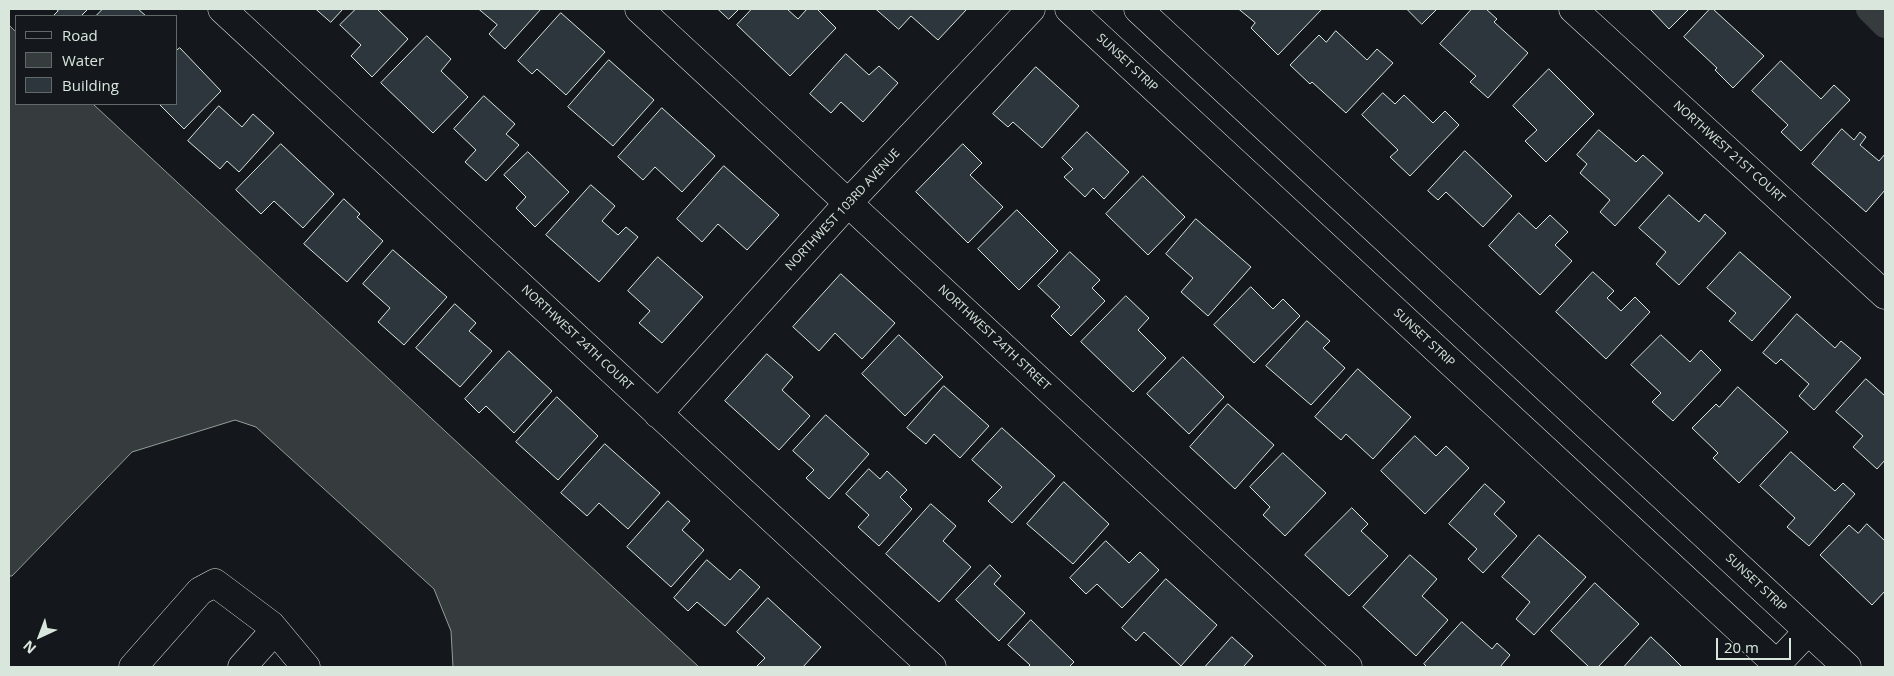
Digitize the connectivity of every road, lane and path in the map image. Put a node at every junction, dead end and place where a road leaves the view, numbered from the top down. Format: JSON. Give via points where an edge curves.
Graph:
{"nodes":[{"id":1,"x":222,"y":9,"type":"edge"},
{"id":2,"x":639,"y":9,"type":"edge"},
{"id":3,"x":1031,"y":9,"type":"edge"},
{"id":4,"x":1069,"y":9,"type":"edge"},
{"id":5,"x":1138,"y":9,"type":"edge"},
{"id":6,"x":1573,"y":9,"type":"edge"},
{"id":7,"x":849,"y":202,"type":"junction"},
{"id":8,"x":1885,"y":295,"type":"edge"},
{"id":9,"x":658,"y":414,"type":"junction"},
{"id":10,"x":275,"y":630,"type":"junction"},
{"id":11,"x":1808,"y":631,"type":"junction"},
{"id":12,"x":1777,"y":666,"type":"edge"},
{"id":13,"x":132,"y":667,"type":"edge"},
{"id":14,"x":242,"y":667,"type":"edge"},
{"id":15,"x":306,"y":667,"type":"edge"},
{"id":16,"x":932,"y":667,"type":"edge"},
{"id":17,"x":1348,"y":667,"type":"edge"},
{"id":18,"x":1847,"y":667,"type":"edge"}],
"edges":[{"from":1,"to":9,"type":"street","name":"NORTHWEST 24TH COURT"},
{"from":2,"to":7,"type":"street","name":"NORTHWEST 24TH STREET"},
{"from":3,"to":7,"type":"street","name":"NORTHWEST 103RD AVENUE"},
{"from":4,"to":12,"type":"street","name":"SUNSET STRIP"},
{"from":5,"to":11,"type":"street","name":"SUNSET STRIP"},
{"from":6,"to":8,"type":"street","name":"NORTHWEST 21ST COURT"},
{"from":7,"to":9,"type":"street","name":"NORTHWEST 103RD AVENUE"},
{"from":7,"to":17,"type":"street","name":"NORTHWEST 24TH STREET"},
{"from":9,"to":16,"type":"street","name":"NORTHWEST 24TH COURT"},
{"from":10,"to":13,"type":"street","via":[[215,583],[200,591]]},
{"from":10,"to":14,"type":"street"},
{"from":10,"to":15,"type":"street"},
{"from":11,"to":12,"type":"street"},
{"from":11,"to":18,"type":"street","name":"SUNSET STRIP"}]}
